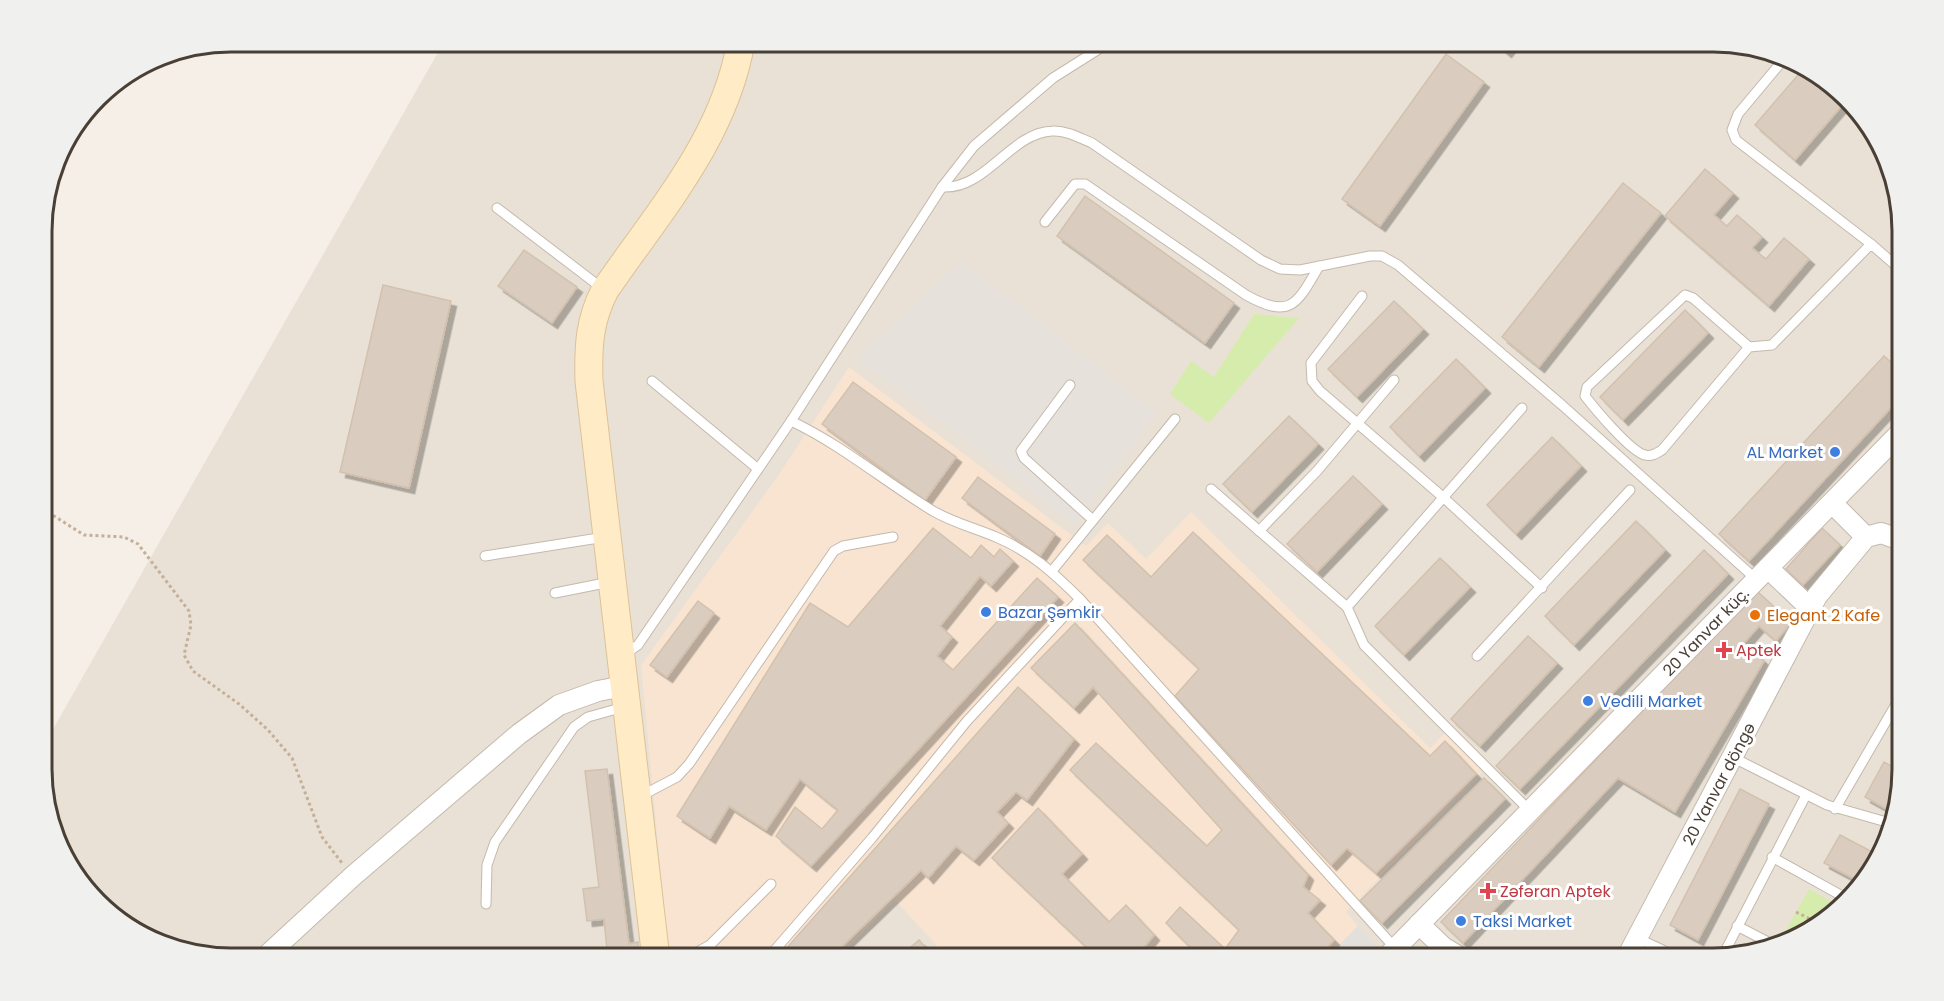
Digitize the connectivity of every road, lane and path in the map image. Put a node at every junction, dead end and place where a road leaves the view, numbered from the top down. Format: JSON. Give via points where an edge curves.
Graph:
{"nodes":[{"id":1,"x":739,"y":53,"type":"edge"},
{"id":2,"x":1093,"y":53,"type":"edge"},
{"id":3,"x":1778,"y":65,"type":"edge"},
{"id":4,"x":942,"y":187,"type":"junction"},
{"id":5,"x":497,"y":208,"type":"dead end"},
{"id":6,"x":1045,"y":222,"type":"dead end"},
{"id":7,"x":1870,"y":244,"type":"junction"},
{"id":8,"x":1892,"y":262,"type":"edge"},
{"id":9,"x":1320,"y":266,"type":"junction"},
{"id":10,"x":605,"y":290,"type":"junction"},
{"id":11,"x":1362,"y":296,"type":"dead end"},
{"id":12,"x":1749,"y":347,"type":"junction"},
{"id":13,"x":1394,"y":380,"type":"dead end"},
{"id":14,"x":652,"y":381,"type":"dead end"},
{"id":15,"x":1070,"y":385,"type":"dead end"},
{"id":16,"x":1522,"y":408,"type":"dead end"},
{"id":17,"x":1174,"y":419,"type":"dead end"},
{"id":18,"x":791,"y":421,"type":"junction"},
{"id":19,"x":1357,"y":423,"type":"junction"},
{"id":20,"x":1892,"y":441,"type":"edge"},
{"id":21,"x":758,"y":469,"type":"junction"},
{"id":22,"x":1210,"y":489,"type":"dead end"},
{"id":23,"x":1630,"y":490,"type":"dead end"},
{"id":24,"x":1443,"y":498,"type":"junction"},
{"id":25,"x":1832,"y":503,"type":"junction"},
{"id":26,"x":52,"y":515,"type":"edge"},
{"id":27,"x":1093,"y":520,"type":"junction"},
{"id":28,"x":1259,"y":531,"type":"junction"},
{"id":29,"x":1892,"y":536,"type":"edge"},
{"id":30,"x":607,"y":537,"type":"junction"},
{"id":31,"x":893,"y":537,"type":"dead end"},
{"id":32,"x":1866,"y":537,"type":"junction"},
{"id":33,"x":485,"y":556,"type":"dead end"},
{"id":34,"x":1052,"y":571,"type":"junction"},
{"id":35,"x":1762,"y":574,"type":"junction"},
{"id":36,"x":612,"y":582,"type":"junction"},
{"id":37,"x":1542,"y":588,"type":"junction"},
{"id":38,"x":555,"y":593,"type":"dead end"},
{"id":39,"x":1080,"y":599,"type":"junction"},
{"id":40,"x":1347,"y":607,"type":"junction"},
{"id":41,"x":1810,"y":608,"type":"junction"},
{"id":42,"x":628,"y":652,"type":"dead end"},
{"id":43,"x":1477,"y":657,"type":"dead end"},
{"id":44,"x":626,"y":696,"type":"junction"},
{"id":45,"x":1892,"y":711,"type":"edge"},
{"id":46,"x":1734,"y":758,"type":"junction"},
{"id":47,"x":1806,"y":795,"type":"junction"},
{"id":48,"x":637,"y":798,"type":"junction"},
{"id":49,"x":1835,"y":809,"type":"junction"},
{"id":50,"x":1531,"y":812,"type":"junction"},
{"id":51,"x":1883,"y":821,"type":"edge"},
{"id":52,"x":1772,"y":857,"type":"junction"},
{"id":53,"x":353,"y":876,"type":"junction"},
{"id":54,"x":771,"y":884,"type":"dead end"},
{"id":55,"x":1840,"y":894,"type":"edge"},
{"id":56,"x":486,"y":904,"type":"dead end"},
{"id":57,"x":1796,"y":912,"type":"dead end"},
{"id":58,"x":1810,"y":919,"type":"edge"},
{"id":59,"x":1419,"y":924,"type":"junction"},
{"id":60,"x":1737,"y":926,"type":"junction"},
{"id":61,"x":1637,"y":938,"type":"junction"},
{"id":62,"x":1765,"y":940,"type":"edge"},
{"id":63,"x":274,"y":948,"type":"edge"},
{"id":64,"x":655,"y":948,"type":"edge"},
{"id":65,"x":704,"y":948,"type":"edge"},
{"id":66,"x":777,"y":948,"type":"edge"},
{"id":67,"x":1386,"y":948,"type":"edge"},
{"id":68,"x":1395,"y":948,"type":"edge"},
{"id":69,"x":1445,"y":948,"type":"edge"},
{"id":70,"x":1632,"y":948,"type":"edge"},
{"id":71,"x":1658,"y":948,"type":"edge"},
{"id":72,"x":1726,"y":948,"type":"edge"}],
"edges":[{"from":1,"to":10,"type":"street","via":[[732,84],[698,157]]},
{"from":2,"to":4,"type":"lane","via":[[1053,78],[993,128]]},
{"from":3,"to":7,"type":"lane","via":[[1738,114],[1732,130],[1736,140]]},
{"from":4,"to":9,"type":"lane","via":[[964,186],[1029,138],[1052,131],[1070,134],[1092,143],[1261,260],[1280,269]]},
{"from":4,"to":18,"type":"lane"},
{"from":5,"to":10,"type":"lane"},
{"from":6,"to":9,"type":"lane","via":[[1075,184],[1085,184],[1246,295],[1278,308],[1290,307],[1300,300]]},
{"from":7,"to":8,"type":"lane"},
{"from":7,"to":12,"type":"lane","via":[[1772,345]]},
{"from":9,"to":35,"type":"lane","via":[[1370,256],[1382,256],[1398,265]]},
{"from":10,"to":30,"type":"street","via":[[589,330],[588,349]]},
{"from":11,"to":19,"type":"lane","via":[[1311,363],[1310,370],[1320,392]]},
{"from":12,"to":12,"type":"lane","via":[[1662,450],[1652,456],[1633,447],[1585,396],[1587,387],[1685,296],[1693,298]]},
{"from":13,"to":19,"type":"lane"},
{"from":14,"to":21,"type":"lane"},
{"from":15,"to":27,"type":"lane","via":[[1021,450],[1023,458]]},
{"from":16,"to":24,"type":"lane"},
{"from":17,"to":27,"type":"lane"},
{"from":18,"to":21,"type":"lane"},
{"from":18,"to":34,"type":"lane","via":[[837,445],[932,510],[997,537]]},
{"from":19,"to":24,"type":"lane"},
{"from":19,"to":28,"type":"lane"},
{"from":20,"to":25,"type":"street","name":"20 Yanvar küç."},
{"from":21,"to":42,"type":"lane","via":[[638,645]]},
{"from":22,"to":28,"type":"lane"},
{"from":23,"to":37,"type":"lane"},
{"from":24,"to":37,"type":"lane"},
{"from":24,"to":40,"type":"lane"},
{"from":25,"to":32,"type":"street"},
{"from":25,"to":35,"type":"street","name":"20 Yanvar küç."},
{"from":26,"to":53,"type":"path","via":[[84,535],[124,537],[149,555],[189,611],[183,655],[193,671],[239,704],[292,758],[322,837]]},
{"from":27,"to":34,"type":"lane"},
{"from":28,"to":40,"type":"lane"},
{"from":29,"to":32,"type":"street","via":[[1881,532]]},
{"from":30,"to":33,"type":"lane"},
{"from":30,"to":36,"type":"street"},
{"from":31,"to":48,"type":"lane","via":[[834,551],[689,764],[677,777]]},
{"from":32,"to":41,"type":"street","name":"20 Yanvar döngə"},
{"from":34,"to":39,"type":"lane"},
{"from":35,"to":41,"type":"street"},
{"from":35,"to":50,"type":"street","name":"20 Yanvar küç."},
{"from":36,"to":38,"type":"lane"},
{"from":36,"to":44,"type":"street"},
{"from":37,"to":43,"type":"lane"},
{"from":39,"to":66,"type":"lane","via":[[966,721]]},
{"from":39,"to":67,"type":"lane"},
{"from":40,"to":50,"type":"lane","via":[[1364,645]]},
{"from":41,"to":46,"type":"street","name":"20 Yanvar döngə"},
{"from":44,"to":48,"type":"street"},
{"from":44,"to":53,"type":"street","via":[[597,691],[559,705],[519,734]]},
{"from":44,"to":56,"type":"lane","via":[[574,728],[495,842],[487,865]]},
{"from":45,"to":49,"type":"lane"},
{"from":46,"to":47,"type":"lane"},
{"from":46,"to":61,"type":"street","name":"20 Yanvar döngə"},
{"from":47,"to":49,"type":"lane"},
{"from":47,"to":52,"type":"lane"},
{"from":48,"to":64,"type":"street"},
{"from":49,"to":51,"type":"lane"},
{"from":50,"to":59,"type":"street","name":"20 Yanvar küç."},
{"from":52,"to":55,"type":"lane"},
{"from":52,"to":60,"type":"lane"},
{"from":53,"to":63,"type":"street"},
{"from":54,"to":65,"type":"lane"},
{"from":57,"to":58,"type":"path"},
{"from":59,"to":68,"type":"street","name":"20 Yanvar küç."},
{"from":59,"to":69,"type":"street"},
{"from":60,"to":62,"type":"lane"},
{"from":60,"to":72,"type":"lane"},
{"from":61,"to":70,"type":"street","name":"20 Yanvar döngə"},
{"from":61,"to":71,"type":"lane"}]}
